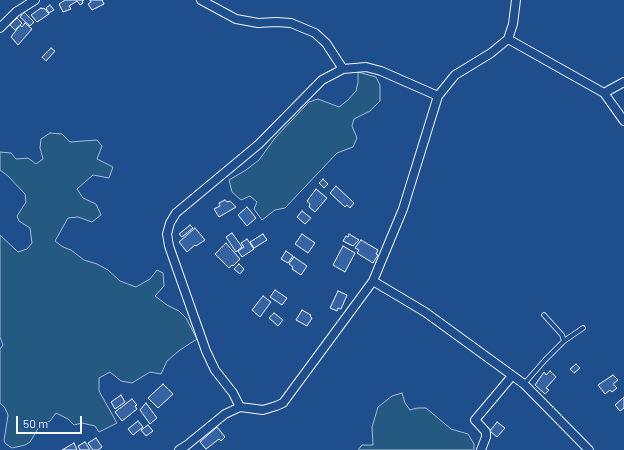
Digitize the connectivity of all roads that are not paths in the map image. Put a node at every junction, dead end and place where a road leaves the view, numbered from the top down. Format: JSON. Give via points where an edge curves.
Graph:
{"nodes":[{"id":1,"x":35,"y":0,"type":"edge"},
{"id":2,"x":201,"y":0,"type":"edge"},
{"id":3,"x":516,"y":0,"type":"edge"},
{"id":4,"x":0,"y":28,"type":"edge"},
{"id":5,"x":508,"y":39,"type":"junction"},
{"id":6,"x":343,"y":69,"type":"junction"},
{"id":7,"x":624,"y":82,"type":"edge"},
{"id":8,"x":604,"y":93,"type":"junction"},
{"id":9,"x":438,"y":96,"type":"junction"},
{"id":10,"x":624,"y":121,"type":"edge"},
{"id":11,"x":372,"y":281,"type":"junction"},
{"id":12,"x":544,"y":315,"type":"dead end"},
{"id":13,"x":583,"y":328,"type":"dead end"},
{"id":14,"x":564,"y":341,"type":"junction"},
{"id":15,"x":512,"y":376,"type":"junction"},
{"id":16,"x":524,"y":384,"type":"junction"},
{"id":17,"x":240,"y":407,"type":"junction"},
{"id":18,"x":180,"y":450,"type":"edge"},
{"id":19,"x":481,"y":450,"type":"edge"},
{"id":20,"x":589,"y":450,"type":"edge"}],
"edges":[{"from":1,"to":4,"type":"street","via":[[16,12]]},
{"from":2,"to":6,"type":"street","via":[[236,19],[258,23],[290,23],[315,33],[326,43]]},
{"from":3,"to":5,"type":"street"},
{"from":5,"to":8,"type":"street"},
{"from":5,"to":9,"type":"street","via":[[491,53],[455,75]]},
{"from":6,"to":9,"type":"street","via":[[366,67],[381,71]]},
{"from":6,"to":17,"type":"street","via":[[322,80],[260,144],[176,213],[170,223],[167,234],[169,246],[206,351],[215,370],[233,393]]},
{"from":7,"to":8,"type":"street"},
{"from":8,"to":10,"type":"street"},
{"from":9,"to":11,"type":"street","via":[[404,209]]},
{"from":11,"to":15,"type":"street","via":[[426,312]]},
{"from":11,"to":17,"type":"street","via":[[283,403],[263,410]]},
{"from":12,"to":14,"type":"lane","via":[[562,335]]},
{"from":13,"to":14,"type":"lane"},
{"from":14,"to":16,"type":"lane"},
{"from":15,"to":16,"type":"street"},
{"from":15,"to":19,"type":"street","via":[[475,420],[486,432]]},
{"from":16,"to":20,"type":"street"},
{"from":17,"to":18,"type":"street","via":[[225,414]]}]}
